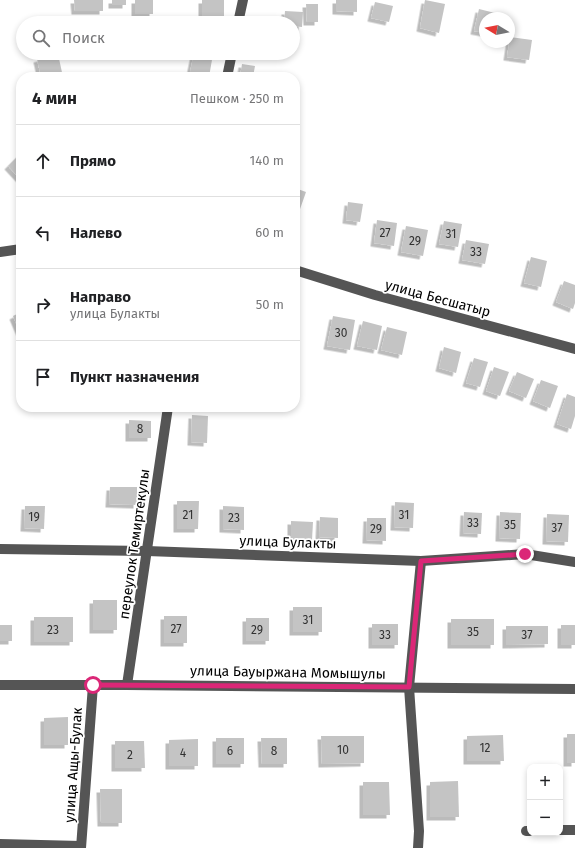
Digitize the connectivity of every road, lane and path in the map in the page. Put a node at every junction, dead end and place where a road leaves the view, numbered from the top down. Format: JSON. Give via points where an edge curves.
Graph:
{"nodes":[{"id":1,"x":243,"y":0,"type":"edge"},
{"id":2,"x":240,"y":16,"type":"edge"},
{"id":3,"x":231,"y":60,"type":"edge"},
{"id":4,"x":228,"y":72,"type":"edge"},
{"id":5,"x":16,"y":250,"type":"edge"},
{"id":6,"x":0,"y":252,"type":"edge"},
{"id":7,"x":300,"y":272,"type":"edge"},
{"id":8,"x":575,"y":349,"type":"edge"},
{"id":9,"x":167,"y":412,"type":"edge"},
{"id":10,"x":0,"y":548,"type":"edge"},
{"id":11,"x":147,"y":551,"type":"junction"},
{"id":12,"x":421,"y":561,"type":"junction"},
{"id":13,"x":575,"y":562,"type":"edge"},
{"id":14,"x":127,"y":684,"type":"junction"},
{"id":15,"x":0,"y":685,"type":"edge"},
{"id":16,"x":93,"y":685,"type":"junction"},
{"id":17,"x":409,"y":687,"type":"junction"},
{"id":18,"x":575,"y":689,"type":"edge"},
{"id":19,"x":563,"y":830,"type":"edge"},
{"id":20,"x":575,"y":830,"type":"edge"},
{"id":21,"x":0,"y":844,"type":"edge"},
{"id":22,"x":81,"y":847,"type":"edge"},
{"id":23,"x":418,"y":848,"type":"edge"}],
"edges":[{"from":1,"to":2,"type":"street"},
{"from":3,"to":4,"type":"street"},
{"from":5,"to":6,"type":"street"},
{"from":7,"to":8,"type":"street","name":"улица Бесшатыр","via":[[375,295]]},
{"from":9,"to":11,"type":"street","name":"переулок Темиртекулы"},
{"from":10,"to":11,"type":"street","name":"улица Булакты"},
{"from":11,"to":12,"type":"street","name":"улица Булакты"},
{"from":11,"to":14,"type":"street","name":"переулок Темиртекулы"},
{"from":12,"to":13,"type":"street","name":"улица Булакты","via":[[525,554]]},
{"from":12,"to":17,"type":"street"},
{"from":14,"to":16,"type":"street","name":"улица Бауыржана Момышулы"},
{"from":14,"to":17,"type":"street","name":"улица Бауыржана Момышулы"},
{"from":15,"to":16,"type":"street","name":"улица Бауыржана Момышулы"},
{"from":16,"to":22,"type":"street","name":"улица Ащы-Булак"},
{"from":17,"to":18,"type":"street","name":"улица Бауыржана Момышулы"},
{"from":17,"to":23,"type":"street"},
{"from":19,"to":20,"type":"street"},
{"from":21,"to":22,"type":"street"}]}
